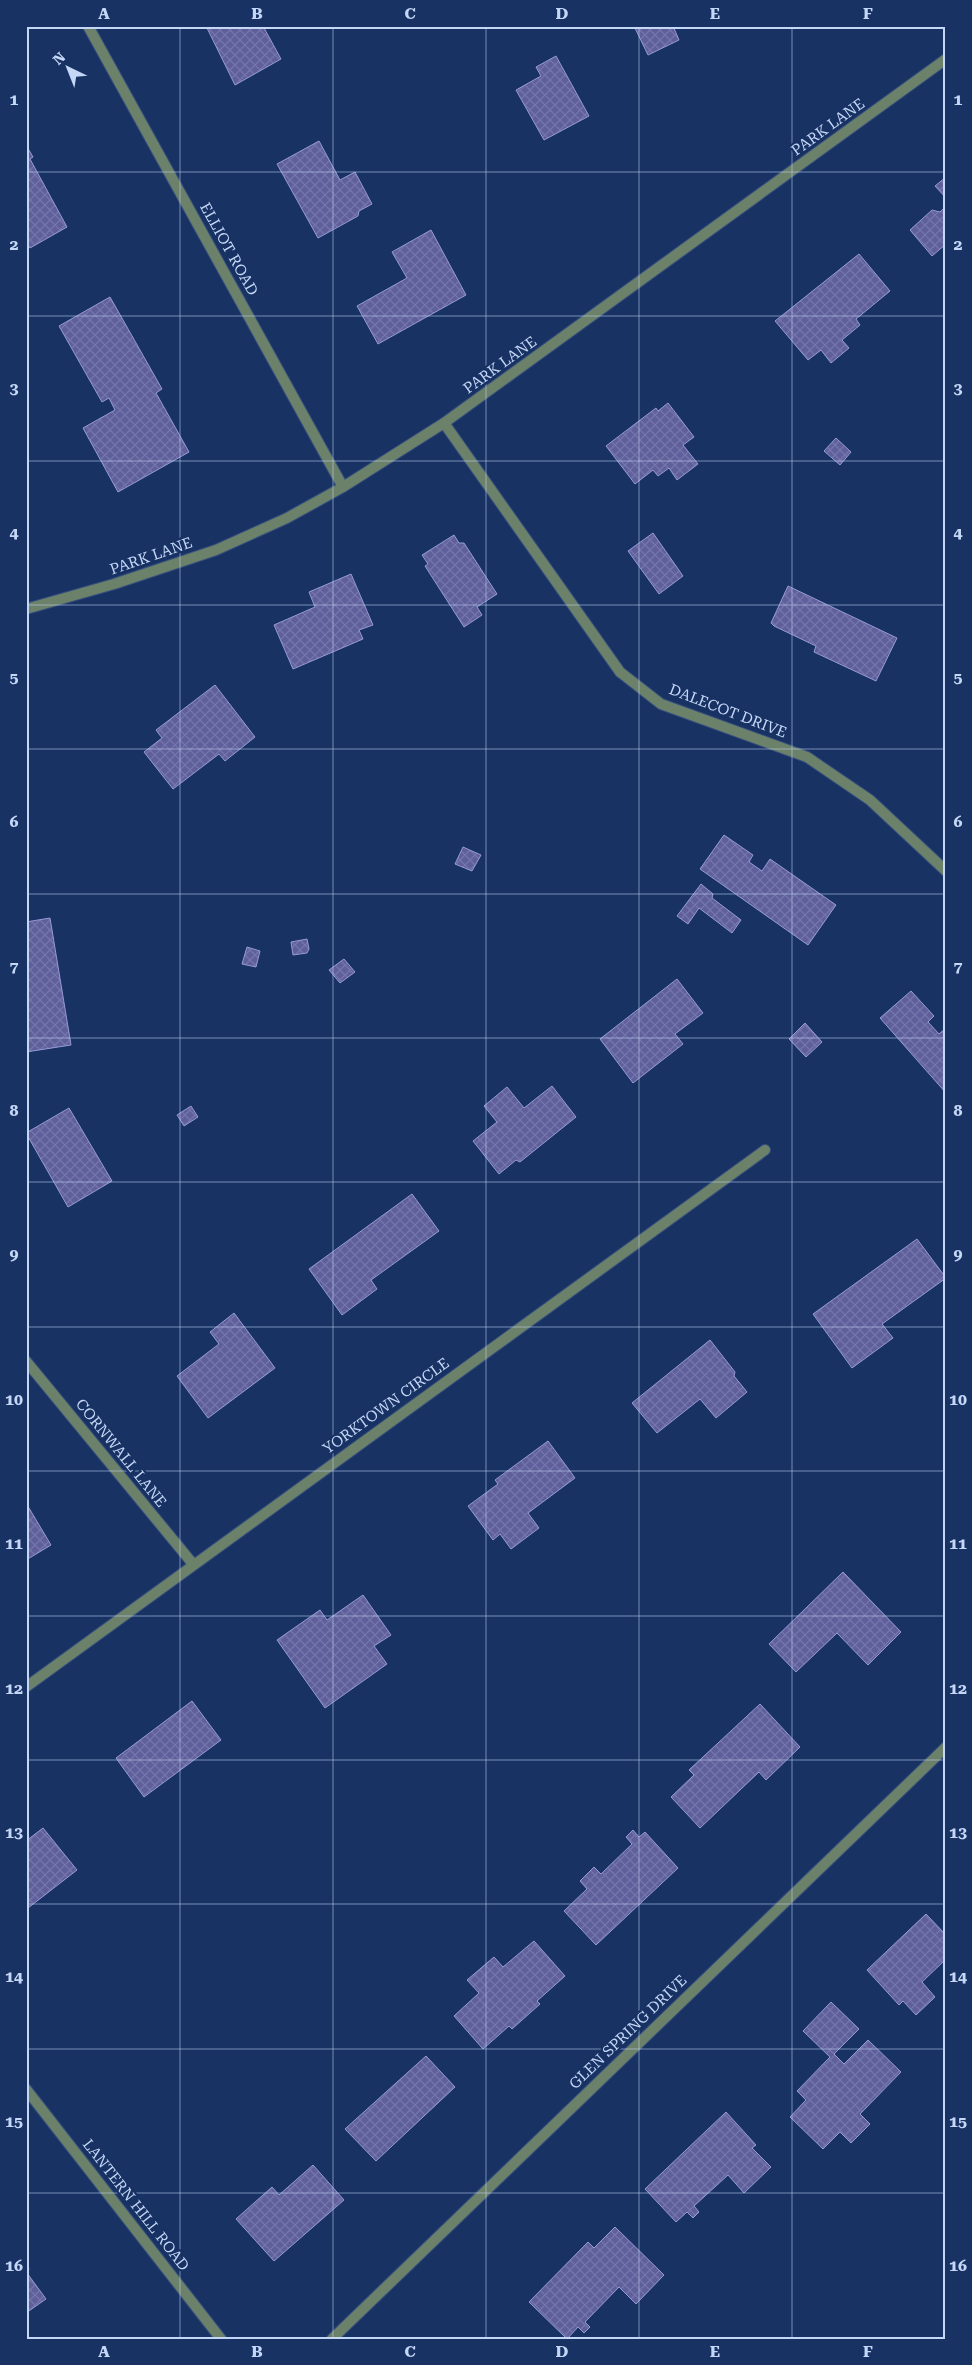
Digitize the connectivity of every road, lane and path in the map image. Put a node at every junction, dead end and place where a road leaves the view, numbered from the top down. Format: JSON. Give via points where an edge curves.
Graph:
{"nodes":[{"id":1,"x":88,"y":26,"type":"edge"},
{"id":2,"x":946,"y":59,"type":"edge"},
{"id":3,"x":444,"y":423,"type":"junction"},
{"id":4,"x":343,"y":487,"type":"junction"},
{"id":5,"x":26,"y":609,"type":"edge"},
{"id":6,"x":946,"y":871,"type":"edge"},
{"id":7,"x":765,"y":1150,"type":"dead end"},
{"id":8,"x":26,"y":1361,"type":"edge"},
{"id":9,"x":193,"y":1564,"type":"junction"},
{"id":10,"x":26,"y":1687,"type":"edge"},
{"id":11,"x":946,"y":1748,"type":"edge"},
{"id":12,"x":26,"y":2089,"type":"edge"},
{"id":13,"x":221,"y":2339,"type":"edge"},
{"id":14,"x":332,"y":2339,"type":"edge"}],
"edges":[{"from":1,"to":4,"type":"street","name":"ELLIOT ROAD"},
{"from":2,"to":3,"type":"street","name":"PARK LANE"},
{"from":3,"to":4,"type":"street","name":"PARK LANE"},
{"from":3,"to":6,"type":"street","name":"DALECOT DRIVE","via":[[620,672],[661,704],[807,757],[870,800]]},
{"from":4,"to":5,"type":"street","name":"PARK LANE","via":[[288,518],[216,550]]},
{"from":7,"to":9,"type":"street","name":"YORKTOWN CIRCLE"},
{"from":8,"to":9,"type":"street","name":"CORNWALL LANE"},
{"from":9,"to":10,"type":"street","name":"YORKTOWN CIRCLE"},
{"from":11,"to":14,"type":"street","name":"GLEN SPRING DRIVE"},
{"from":12,"to":13,"type":"street","name":"LANTERN HILL ROAD"}]}
